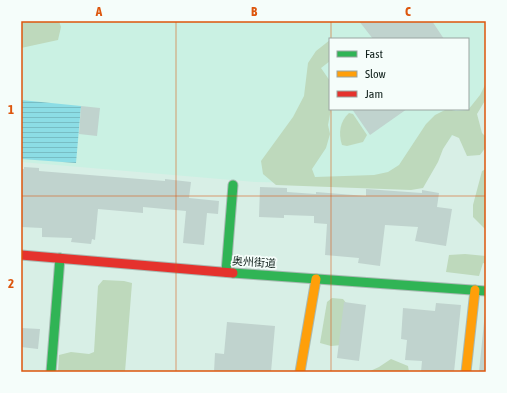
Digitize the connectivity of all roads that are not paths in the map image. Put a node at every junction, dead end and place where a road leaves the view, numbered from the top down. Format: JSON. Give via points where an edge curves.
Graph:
{"nodes":[{"id":1,"x":233,"y":185,"type":"dead end"},
{"id":2,"x":21,"y":255,"type":"edge"},
{"id":3,"x":60,"y":258,"type":"junction"},
{"id":4,"x":226,"y":272,"type":"junction"},
{"id":5,"x":316,"y":279,"type":"junction"},
{"id":6,"x":475,"y":290,"type":"junction"},
{"id":7,"x":486,"y":291,"type":"edge"},
{"id":8,"x":51,"y":372,"type":"edge"},
{"id":9,"x":300,"y":372,"type":"edge"},
{"id":10,"x":466,"y":372,"type":"edge"}],
"edges":[{"from":1,"to":4,"type":"main road"},
{"from":2,"to":3,"type":"main road","name":"奥州街道"},
{"from":3,"to":4,"type":"main road","name":"奥州街道"},
{"from":3,"to":8,"type":"main road"},
{"from":4,"to":5,"type":"main road","name":"奥州街道"},
{"from":5,"to":6,"type":"main road","name":"奥州街道"},
{"from":5,"to":9,"type":"main road"},
{"from":6,"to":7,"type":"main road","name":"奥州街道"},
{"from":6,"to":10,"type":"main road"}]}
